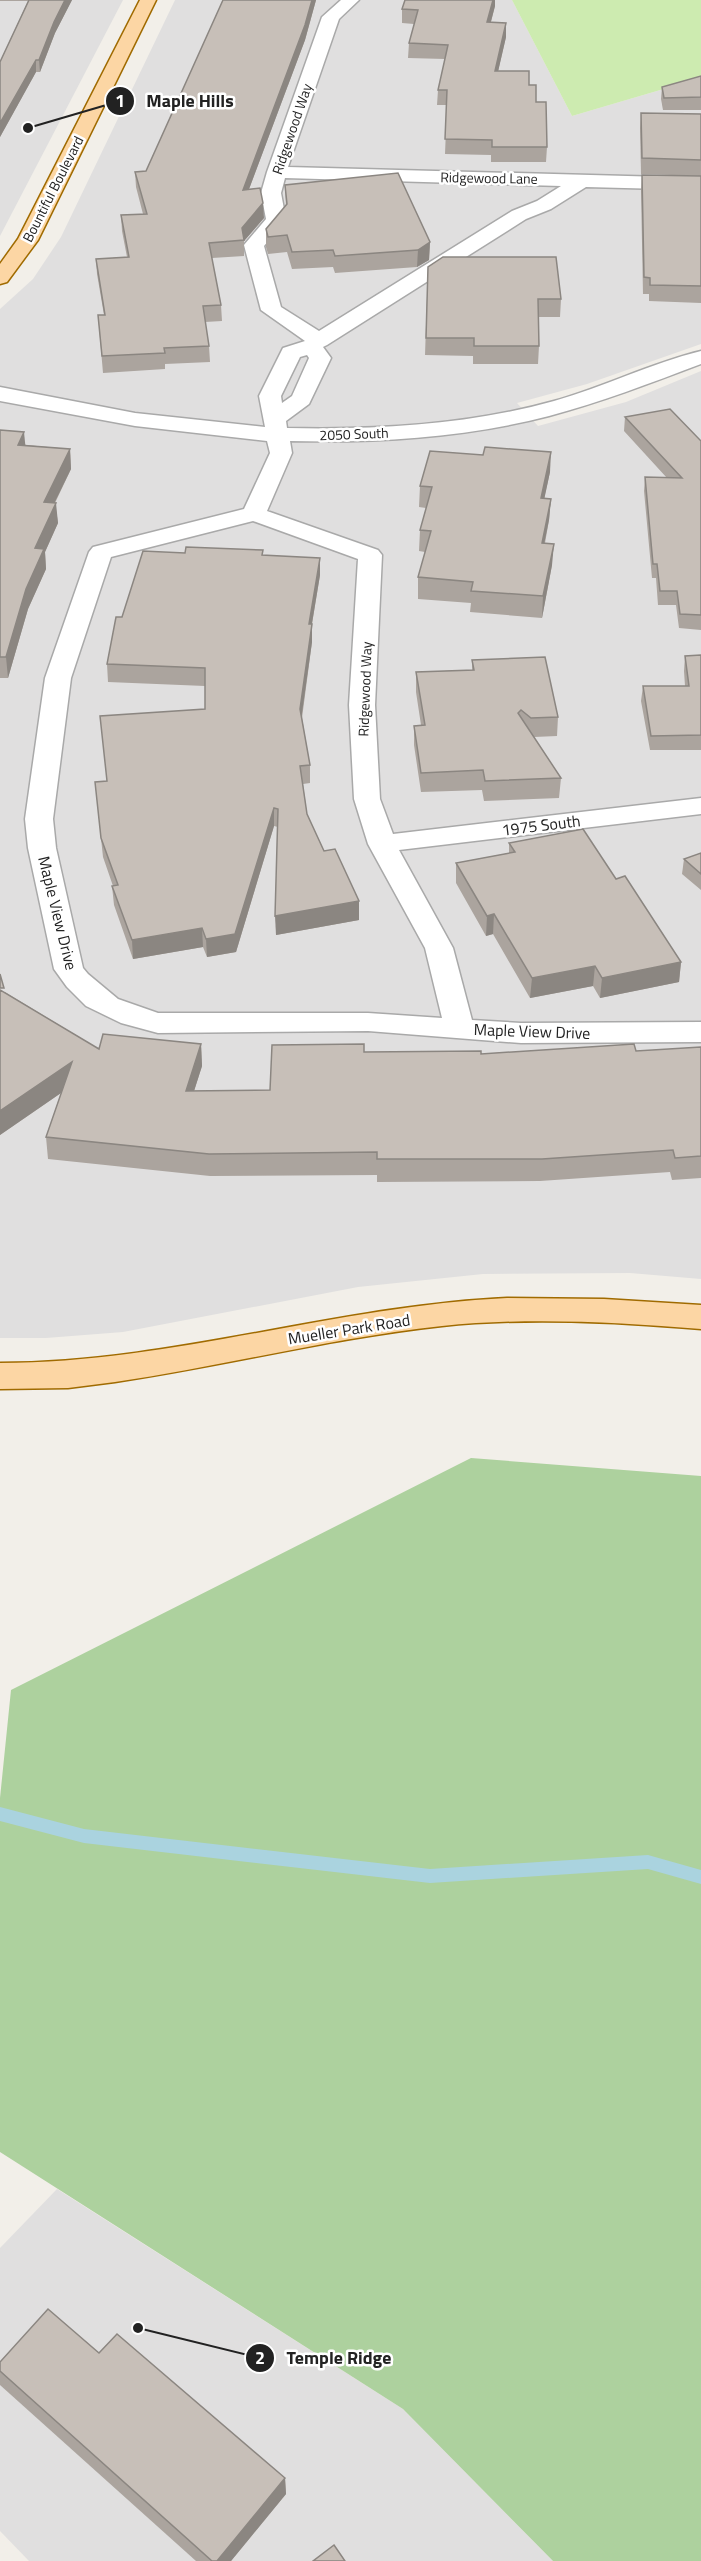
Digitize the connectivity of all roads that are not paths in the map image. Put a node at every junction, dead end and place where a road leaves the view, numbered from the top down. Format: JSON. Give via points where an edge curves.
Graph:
{"nodes":[{"id":1,"x":148,"y":0,"type":"edge"},
{"id":2,"x":351,"y":0,"type":"edge"},
{"id":3,"x":277,"y":172,"type":"junction"},
{"id":4,"x":518,"y":178,"type":"junction"},
{"id":5,"x":583,"y":180,"type":"junction"},
{"id":6,"x":701,"y":184,"type":"edge"},
{"id":7,"x":519,"y":215,"type":"junction"},
{"id":8,"x":0,"y":278,"type":"edge"},
{"id":9,"x":315,"y":343,"type":"junction"},
{"id":10,"x":701,"y":357,"type":"edge"},
{"id":11,"x":672,"y":369,"type":"junction"},
{"id":12,"x":696,"y":382,"type":"dead end"},
{"id":13,"x":0,"y":394,"type":"edge"},
{"id":14,"x":277,"y":427,"type":"junction"},
{"id":15,"x":254,"y":514,"type":"junction"},
{"id":16,"x":701,"y":806,"type":"edge"},
{"id":17,"x":382,"y":844,"type":"junction"},
{"id":18,"x":459,"y":1029,"type":"junction"},
{"id":19,"x":701,"y":1032,"type":"edge"},
{"id":20,"x":701,"y":1317,"type":"edge"},
{"id":21,"x":0,"y":1376,"type":"edge"}],
"edges":[{"from":1,"to":8,"type":"main road","name":"Bountiful Boulevard","via":[[28,240]]},
{"from":2,"to":3,"type":"street","name":"Ridgewood Way","via":[[332,17]]},
{"from":3,"to":4,"type":"street","name":"Ridgewood Lane"},
{"from":3,"to":9,"type":"street","name":"Ridgewood Way","via":[[271,193],[276,220],[254,245],[271,310]]},
{"from":4,"to":5,"type":"street","name":"Ridgewood Lane"},
{"from":4,"to":7,"type":"street"},
{"from":5,"to":6,"type":"street","name":"Ridgewood Lane"},
{"from":5,"to":7,"type":"street","via":[[544,205]]},
{"from":7,"to":9,"type":"street"},
{"from":9,"to":14,"type":"street","via":[[320,358],[301,399]]},
{"from":9,"to":14,"type":"street","via":[[291,353],[284,363],[270,396]]},
{"from":10,"to":11,"type":"street","name":"2050 South"},
{"from":11,"to":12,"type":"street"},
{"from":11,"to":14,"type":"street","name":"2050 South","via":[[591,398],[484,422],[373,435]]},
{"from":13,"to":14,"type":"street","name":"2050 South","via":[[154,424]]},
{"from":14,"to":15,"type":"street","via":[[281,453]]},
{"from":15,"to":17,"type":"street","name":"Ridgewood Way","via":[[370,555],[363,755],[367,799]]},
{"from":15,"to":18,"type":"street","name":"Maple View Drive","via":[[101,552],[58,678],[39,819],[69,969],[92,998],[133,1018],[158,1023],[368,1022]]},
{"from":16,"to":17,"type":"street","name":"1975 South"},
{"from":17,"to":18,"type":"street","name":"Ridgewood Way","via":[[439,948]]},
{"from":18,"to":19,"type":"street","name":"Maple View Drive","via":[[521,1033]]},
{"from":20,"to":21,"type":"main road","name":"Mueller Park Road","via":[[622,1310],[443,1314],[104,1370]]}]}
